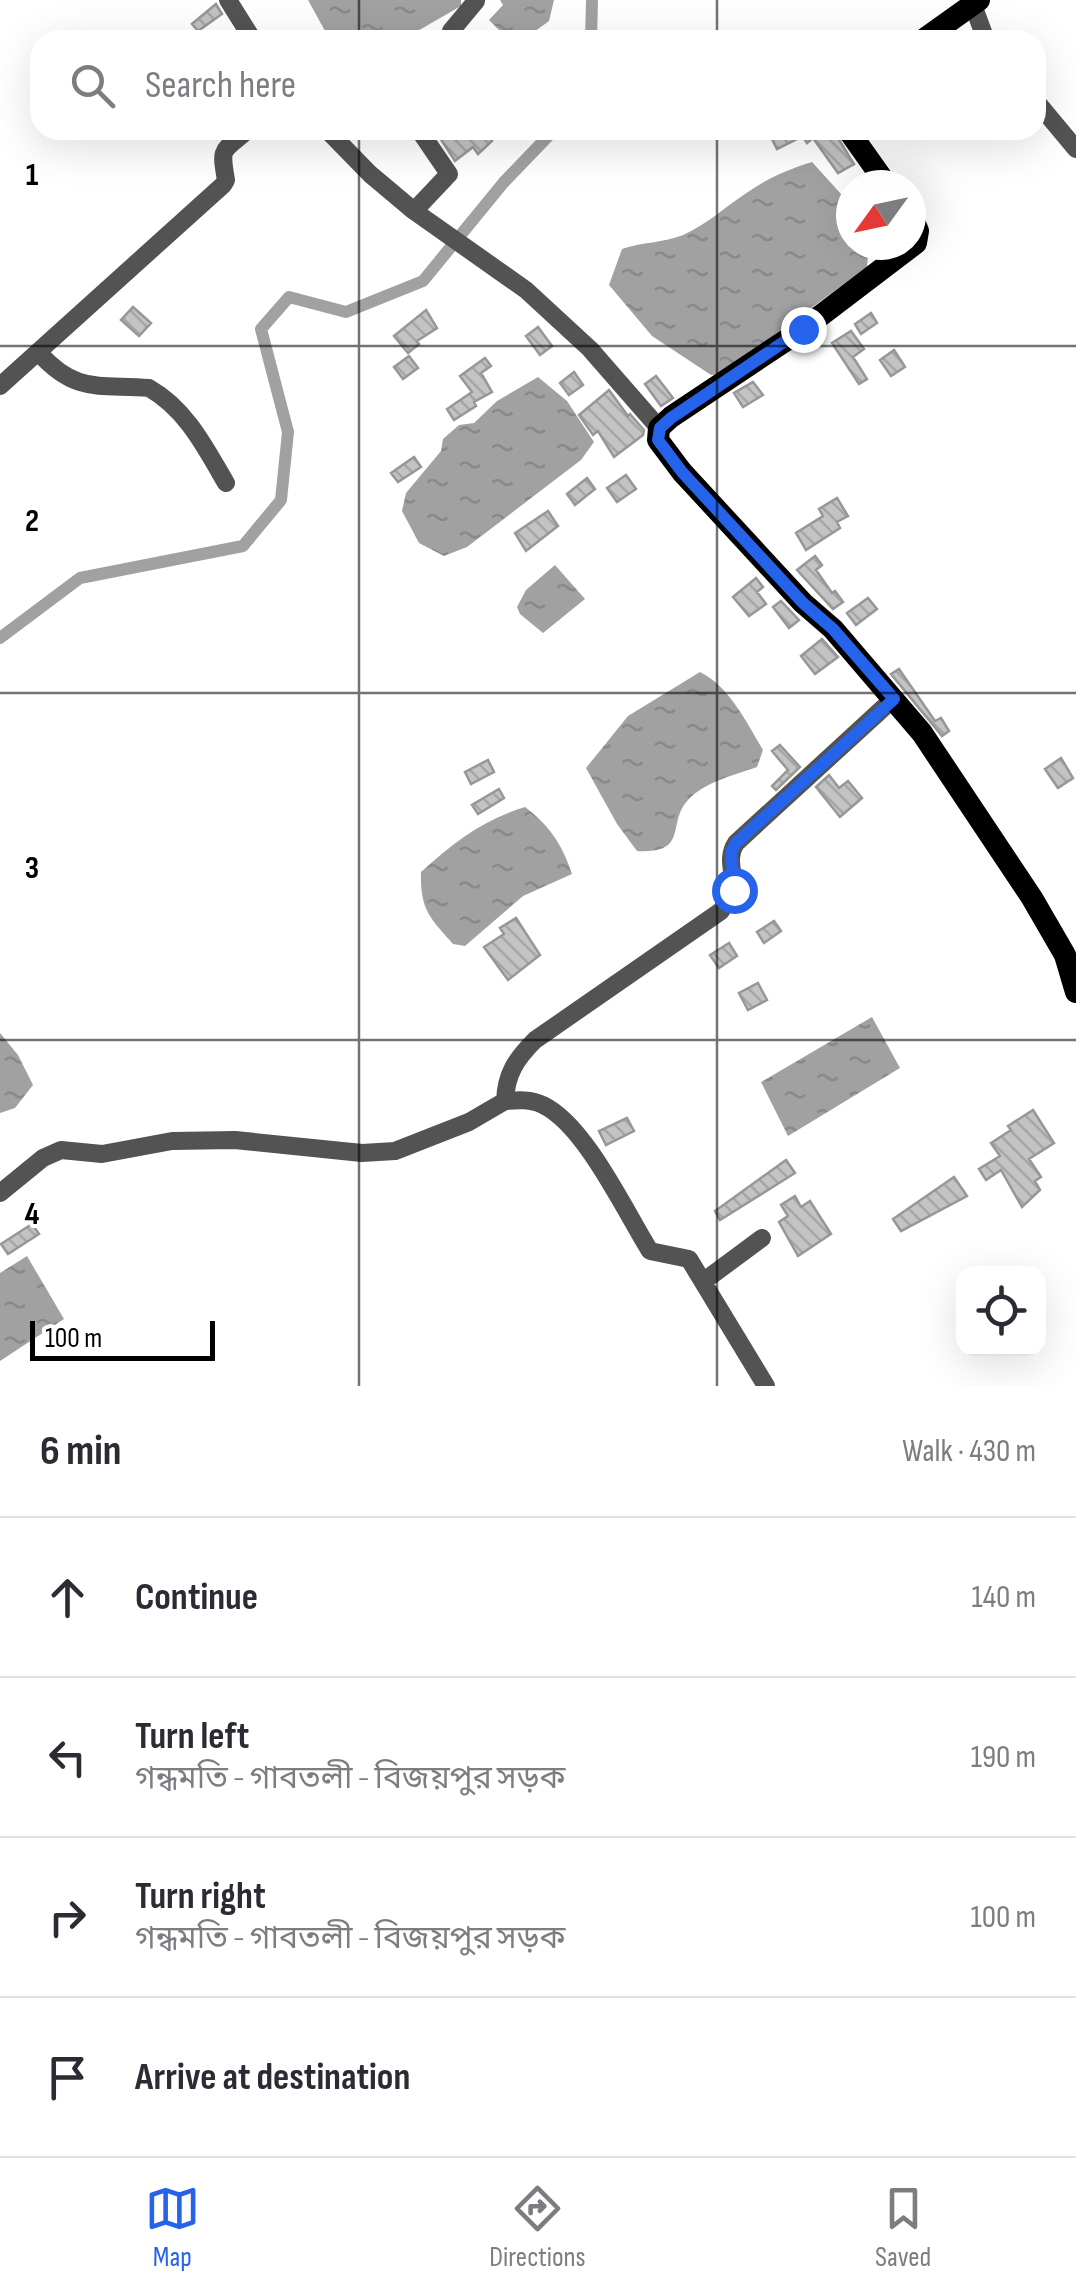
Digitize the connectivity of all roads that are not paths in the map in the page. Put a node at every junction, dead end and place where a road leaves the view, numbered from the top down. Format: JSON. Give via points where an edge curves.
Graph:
{"nodes":[{"id":1,"x":476,"y":1,"type":"edge"},
{"id":2,"x":235,"y":2,"type":"edge"},
{"id":3,"x":976,"y":2,"type":"edge"},
{"id":4,"x":248,"y":30,"type":"edge"},
{"id":5,"x":453,"y":30,"type":"edge"},
{"id":6,"x":936,"y":30,"type":"edge"},
{"id":7,"x":983,"y":30,"type":"edge"},
{"id":8,"x":1046,"y":113,"type":"edge"},
{"id":9,"x":236,"y":140,"type":"edge"},
{"id":10,"x":337,"y":140,"type":"edge"},
{"id":11,"x":427,"y":140,"type":"edge"},
{"id":12,"x":855,"y":140,"type":"edge"},
{"id":13,"x":1076,"y":149,"type":"edge"},
{"id":14,"x":876,"y":170,"type":"edge"},
{"id":15,"x":420,"y":215,"type":"junction"},
{"id":16,"x":894,"y":260,"type":"edge"},
{"id":17,"x":39,"y":353,"type":"junction"},
{"id":18,"x":0,"y":386,"type":"edge"},
{"id":19,"x":660,"y":428,"type":"junction"},
{"id":20,"x":226,"y":483,"type":"dead end"},
{"id":21,"x":894,"y":699,"type":"junction"},
{"id":22,"x":1076,"y":992,"type":"edge"},
{"id":23,"x":505,"y":1101,"type":"junction"},
{"id":24,"x":0,"y":1194,"type":"edge"},
{"id":25,"x":762,"y":1238,"type":"dead end"},
{"id":26,"x":704,"y":1280,"type":"junction"},
{"id":27,"x":766,"y":1386,"type":"edge"}],
"edges":[{"from":1,"to":5,"type":"street"},
{"from":2,"to":4,"type":"street"},
{"from":3,"to":6,"type":"main road"},
{"from":3,"to":7,"type":"street"},
{"from":8,"to":13,"type":"street"},
{"from":9,"to":17,"type":"street","via":[[220,157],[223,185]]},
{"from":10,"to":15,"type":"street"},
{"from":11,"to":15,"type":"street","via":[[449,174]]},
{"from":12,"to":14,"type":"main road"},
{"from":15,"to":19,"type":"street","via":[[526,290]]},
{"from":16,"to":19,"type":"main road"},
{"from":17,"to":18,"type":"street"},
{"from":17,"to":20,"type":"street","via":[[60,375],[84,386],[156,392],[193,428]]},
{"from":19,"to":21,"type":"main road","via":[[658,440],[682,472]]},
{"from":21,"to":22,"type":"main road","via":[[1032,898],[1065,955]]},
{"from":21,"to":23,"type":"street","via":[[736,843],[734,890],[721,911],[535,1040],[513,1066]]},
{"from":23,"to":24,"type":"street","via":[[395,1151],[235,1140],[172,1141],[102,1154],[61,1150]]},
{"from":23,"to":26,"type":"street","via":[[546,1106],[580,1134],[650,1251],[685,1256]]},
{"from":25,"to":26,"type":"street"},
{"from":26,"to":27,"type":"street"}]}
